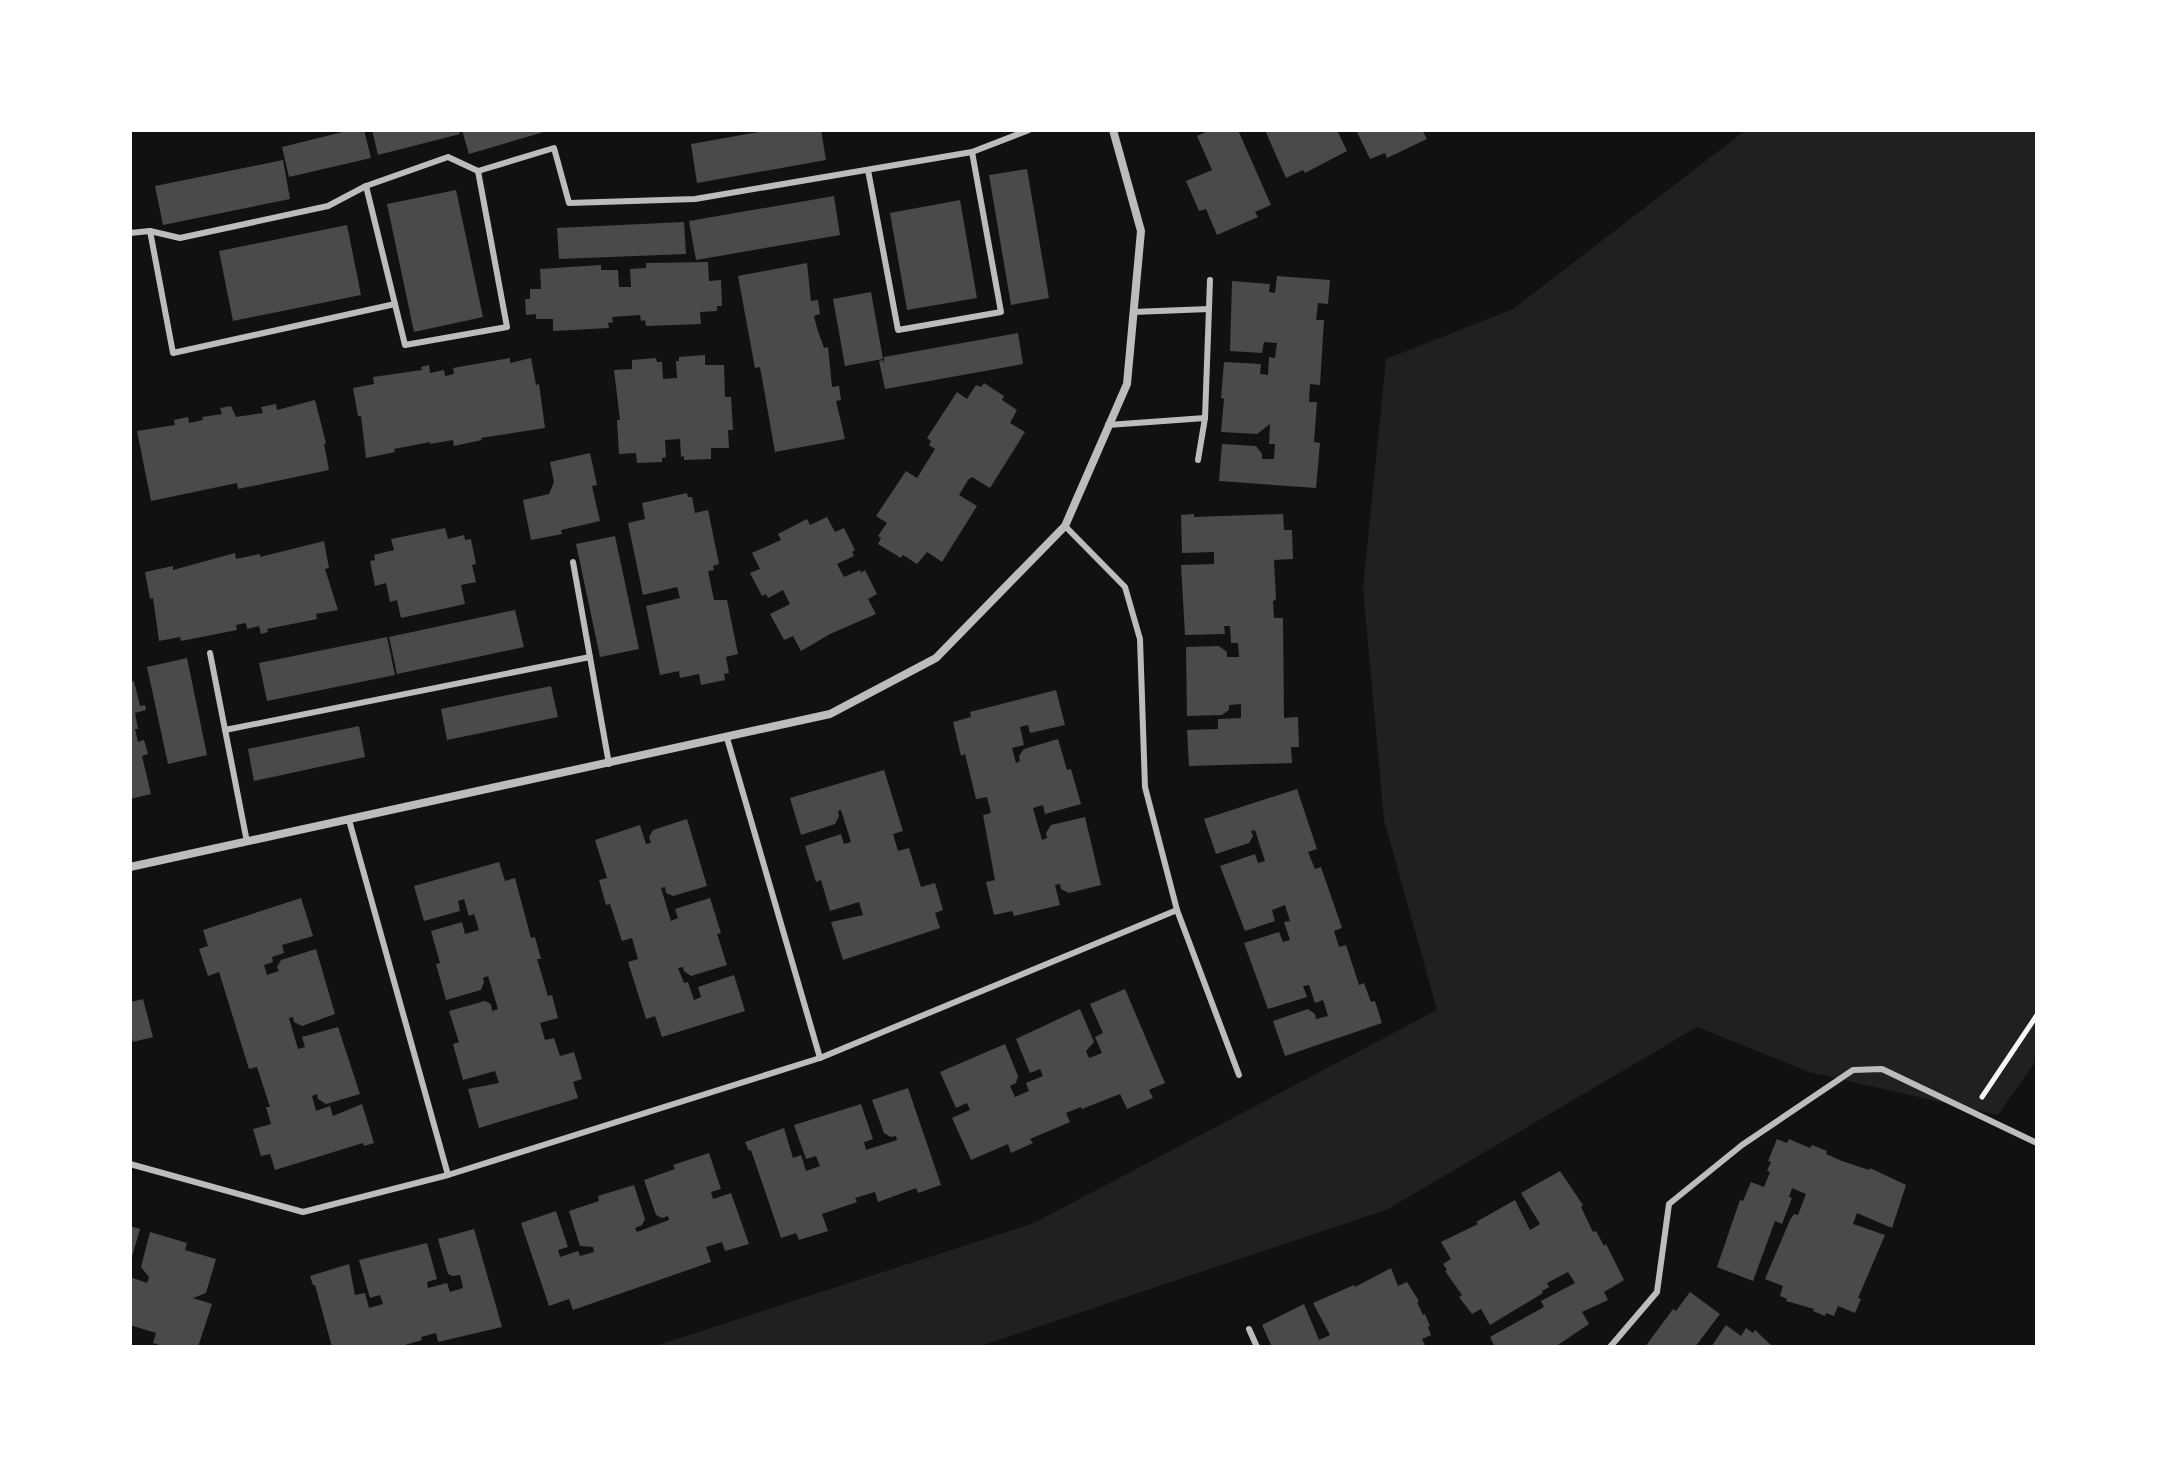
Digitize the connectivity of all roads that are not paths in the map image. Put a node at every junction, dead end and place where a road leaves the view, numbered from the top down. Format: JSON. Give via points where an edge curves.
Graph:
{"nodes":[{"id":1,"x":1029,"y":130,"type":"edge"},
{"id":2,"x":1113,"y":130,"type":"edge"},
{"id":3,"x":972,"y":152,"type":"junction"},
{"id":4,"x":868,"y":170,"type":"junction"},
{"id":5,"x":478,"y":171,"type":"junction"},
{"id":6,"x":366,"y":186,"type":"junction"},
{"id":7,"x":150,"y":231,"type":"junction"},
{"id":8,"x":130,"y":233,"type":"edge"},
{"id":9,"x":1210,"y":280,"type":"dead end"},
{"id":10,"x":395,"y":304,"type":"junction"},
{"id":11,"x":1209,"y":309,"type":"junction"},
{"id":12,"x":1133,"y":312,"type":"junction"},
{"id":13,"x":1205,"y":418,"type":"junction"},
{"id":14,"x":1108,"y":425,"type":"junction"},
{"id":15,"x":1198,"y":460,"type":"dead end"},
{"id":16,"x":1065,"y":526,"type":"junction"},
{"id":17,"x":573,"y":562,"type":"dead end"},
{"id":18,"x":210,"y":653,"type":"dead end"},
{"id":19,"x":590,"y":657,"type":"junction"},
{"id":20,"x":225,"y":730,"type":"junction"},
{"id":21,"x":727,"y":738,"type":"junction"},
{"id":22,"x":609,"y":764,"type":"junction"},
{"id":23,"x":349,"y":820,"type":"junction"},
{"id":24,"x":247,"y":842,"type":"junction"},
{"id":25,"x":130,"y":867,"type":"edge"},
{"id":26,"x":1177,"y":910,"type":"junction"},
{"id":27,"x":820,"y":1058,"type":"junction"},
{"id":28,"x":1239,"y":1075,"type":"dead end"},
{"id":29,"x":2037,"y":1143,"type":"edge"},
{"id":30,"x":130,"y":1164,"type":"edge"},
{"id":31,"x":448,"y":1175,"type":"junction"},
{"id":32,"x":1249,"y":1329,"type":"dead end"},
{"id":33,"x":1257,"y":1347,"type":"edge"},
{"id":34,"x":1610,"y":1347,"type":"edge"}],
"edges":[{"from":1,"to":3,"type":"lane"},
{"from":2,"to":12,"type":"street","via":[[1141,231]]},
{"from":3,"to":4,"type":"lane"},
{"from":3,"to":4,"type":"lane","via":[[1001,312],[898,330]]},
{"from":4,"to":5,"type":"lane","via":[[695,199],[569,203],[554,148]]},
{"from":5,"to":6,"type":"lane","via":[[448,157]]},
{"from":5,"to":10,"type":"lane","via":[[507,327],[405,345]]},
{"from":6,"to":7,"type":"lane","via":[[328,206],[180,238]]},
{"from":6,"to":10,"type":"lane"},
{"from":7,"to":8,"type":"lane"},
{"from":7,"to":10,"type":"lane","via":[[173,353]]},
{"from":9,"to":11,"type":"lane"},
{"from":11,"to":12,"type":"lane"},
{"from":11,"to":13,"type":"lane"},
{"from":12,"to":14,"type":"street","via":[[1127,384]]},
{"from":13,"to":14,"type":"lane"},
{"from":13,"to":15,"type":"lane"},
{"from":14,"to":16,"type":"street"},
{"from":16,"to":21,"type":"street","via":[[936,658],[830,714]]},
{"from":16,"to":26,"type":"lane","via":[[1125,587],[1140,639],[1145,787]]},
{"from":17,"to":19,"type":"lane"},
{"from":18,"to":20,"type":"lane"},
{"from":19,"to":20,"type":"lane"},
{"from":19,"to":22,"type":"lane"},
{"from":20,"to":24,"type":"lane"},
{"from":21,"to":22,"type":"street"},
{"from":21,"to":27,"type":"lane"},
{"from":22,"to":23,"type":"street"},
{"from":23,"to":24,"type":"street"},
{"from":23,"to":31,"type":"lane"},
{"from":24,"to":25,"type":"street"},
{"from":26,"to":27,"type":"lane"},
{"from":26,"to":28,"type":"lane"},
{"from":27,"to":31,"type":"lane"},
{"from":29,"to":34,"type":"lane","via":[[1882,1069],[1853,1070],[1742,1145],[1669,1204],[1657,1292]]},
{"from":30,"to":31,"type":"lane","via":[[303,1212]]},
{"from":32,"to":33,"type":"lane"}]}
